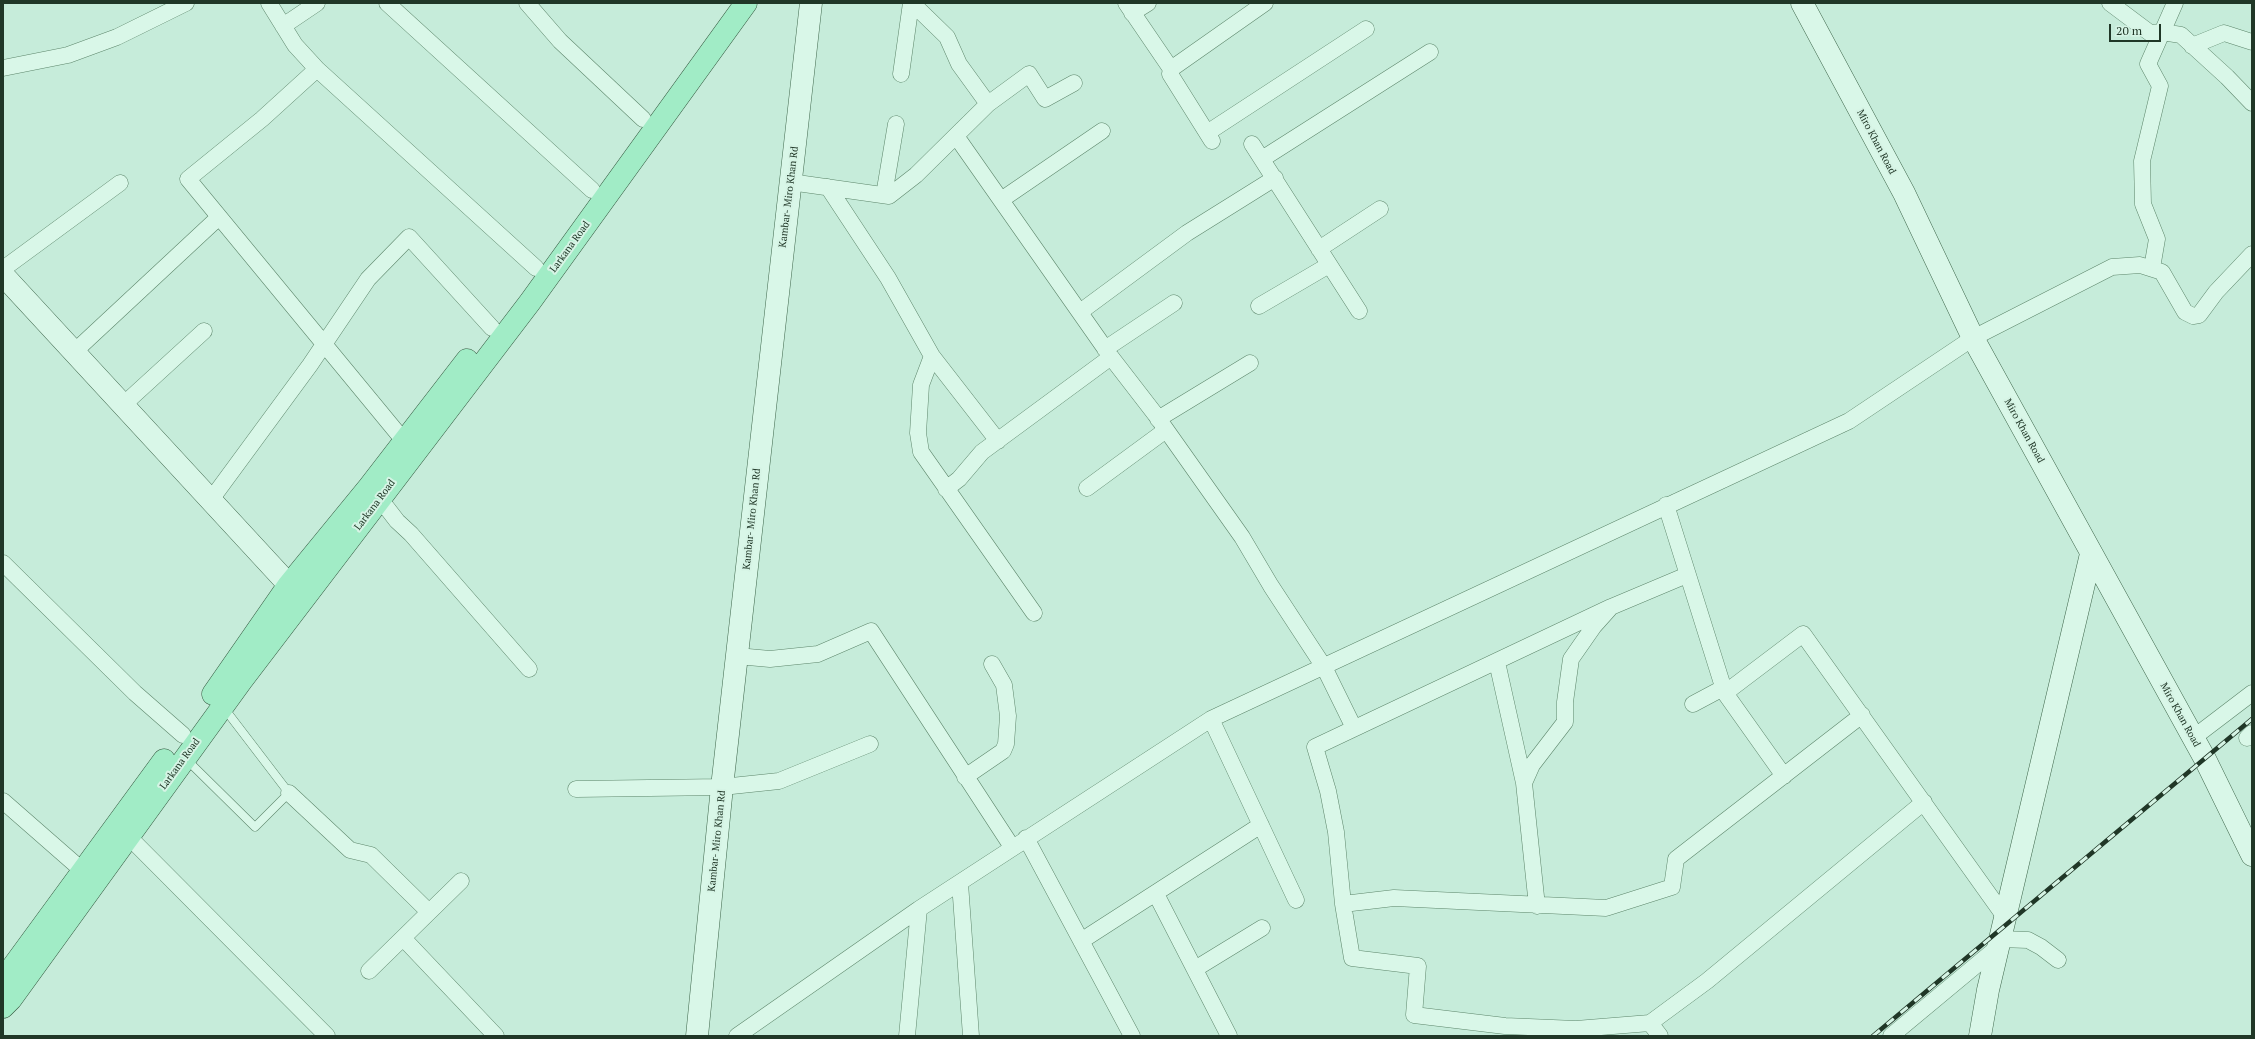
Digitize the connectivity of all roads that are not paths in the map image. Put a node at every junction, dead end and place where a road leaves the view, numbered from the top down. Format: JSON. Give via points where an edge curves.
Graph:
{"nodes":[{"id":1,"x":186,"y":3,"type":"edge"},
{"id":2,"x":269,"y":3,"type":"edge"},
{"id":3,"x":317,"y":3,"type":"edge"},
{"id":4,"x":387,"y":3,"type":"edge"},
{"id":5,"x":526,"y":3,"type":"edge"},
{"id":6,"x":729,"y":3,"type":"edge"},
{"id":7,"x":746,"y":3,"type":"edge"},
{"id":8,"x":811,"y":3,"type":"edge"},
{"id":9,"x":911,"y":3,"type":"edge"},
{"id":10,"x":1148,"y":3,"type":"edge"},
{"id":11,"x":1265,"y":3,"type":"edge"},
{"id":12,"x":1802,"y":3,"type":"edge"},
{"id":13,"x":2110,"y":3,"type":"edge"},
{"id":14,"x":2175,"y":3,"type":"edge"},
{"id":15,"x":1129,"y":8,"type":"edge"},
{"id":16,"x":283,"y":26,"type":"junction"},
{"id":17,"x":1366,"y":29,"type":"dead end"},
{"id":18,"x":2162,"y":32,"type":"junction"},
{"id":19,"x":2252,"y":42,"type":"edge"},
{"id":20,"x":706,"y":46,"type":"junction"},
{"id":21,"x":2192,"y":46,"type":"junction"},
{"id":22,"x":1430,"y":52,"type":"dead end"},
{"id":23,"x":3,"y":68,"type":"edge"},
{"id":24,"x":317,"y":69,"type":"junction"},
{"id":25,"x":1171,"y":70,"type":"junction"},
{"id":26,"x":901,"y":74,"type":"dead end"},
{"id":27,"x":1074,"y":83,"type":"dead end"},
{"id":28,"x":988,"y":104,"type":"junction"},
{"id":29,"x":2252,"y":104,"type":"edge"},
{"id":30,"x":643,"y":119,"type":"junction"},
{"id":31,"x":896,"y":124,"type":"dead end"},
{"id":32,"x":1102,"y":131,"type":"dead end"},
{"id":33,"x":956,"y":136,"type":"junction"},
{"id":34,"x":1252,"y":144,"type":"dead end"},
{"id":35,"x":1262,"y":159,"type":"junction"},
{"id":36,"x":1275,"y":178,"type":"junction"},
{"id":37,"x":790,"y":182,"type":"junction"},
{"id":38,"x":120,"y":183,"type":"dead end"},
{"id":39,"x":828,"y":187,"type":"junction"},
{"id":40,"x":592,"y":190,"type":"junction"},
{"id":41,"x":884,"y":195,"type":"junction"},
{"id":42,"x":1001,"y":200,"type":"junction"},
{"id":43,"x":1380,"y":209,"type":"dead end"},
{"id":44,"x":219,"y":217,"type":"junction"},
{"id":45,"x":1319,"y":249,"type":"junction"},
{"id":46,"x":2252,"y":254,"type":"edge"},
{"id":47,"x":1329,"y":265,"type":"junction"},
{"id":48,"x":536,"y":268,"type":"junction"},
{"id":49,"x":2152,"y":268,"type":"junction"},
{"id":50,"x":3,"y":269,"type":"edge"},
{"id":51,"x":3,"y":275,"type":"edge"},
{"id":52,"x":1174,"y":303,"type":"dead end"},
{"id":53,"x":1258,"y":306,"type":"dead end"},
{"id":54,"x":1360,"y":311,"type":"dead end"},
{"id":55,"x":1080,"y":312,"type":"junction"},
{"id":56,"x":492,"y":328,"type":"junction"},
{"id":57,"x":204,"y":332,"type":"dead end"},
{"id":58,"x":1973,"y":338,"type":"junction"},
{"id":59,"x":324,"y":344,"type":"junction"},
{"id":60,"x":73,"y":353,"type":"junction"},
{"id":61,"x":1108,"y":353,"type":"junction"},
{"id":62,"x":932,"y":356,"type":"junction"},
{"id":63,"x":1250,"y":363,"type":"dead end"},
{"id":64,"x":122,"y":406,"type":"junction"},
{"id":65,"x":1162,"y":425,"type":"junction"},
{"id":66,"x":404,"y":441,"type":"junction"},
{"id":67,"x":998,"y":441,"type":"junction"},
{"id":68,"x":1087,"y":488,"type":"dead end"},
{"id":69,"x":946,"y":489,"type":"junction"},
{"id":70,"x":380,"y":499,"type":"junction"},
{"id":71,"x":210,"y":501,"type":"junction"},
{"id":72,"x":1666,"y":505,"type":"junction"},
{"id":73,"x":2091,"y":554,"type":"junction"},
{"id":74,"x":3,"y":563,"type":"edge"},
{"id":75,"x":1687,"y":575,"type":"junction"},
{"id":76,"x":295,"y":593,"type":"junction"},
{"id":77,"x":1611,"y":607,"type":"junction"},
{"id":78,"x":1034,"y":613,"type":"dead end"},
{"id":79,"x":737,"y":656,"type":"junction"},
{"id":80,"x":1496,"y":662,"type":"junction"},
{"id":81,"x":992,"y":664,"type":"dead end"},
{"id":82,"x":1324,"y":667,"type":"junction"},
{"id":83,"x":529,"y":669,"type":"dead end"},
{"id":84,"x":1724,"y":691,"type":"junction"},
{"id":85,"x":2252,"y":693,"type":"edge"},
{"id":86,"x":1693,"y":704,"type":"dead end"},
{"id":87,"x":222,"y":706,"type":"junction"},
{"id":88,"x":1862,"y":715,"type":"junction"},
{"id":89,"x":1211,"y":719,"type":"junction"},
{"id":90,"x":1354,"y":728,"type":"junction"},
{"id":91,"x":182,"y":735,"type":"junction"},
{"id":92,"x":2193,"y":738,"type":"junction"},
{"id":93,"x":870,"y":744,"type":"dead end"},
{"id":94,"x":185,"y":757,"type":"junction"},
{"id":95,"x":1784,"y":776,"type":"junction"},
{"id":96,"x":965,"y":777,"type":"junction"},
{"id":97,"x":1524,"y":783,"type":"junction"},
{"id":98,"x":722,"y":787,"type":"junction"},
{"id":99,"x":576,"y":789,"type":"dead end"},
{"id":100,"x":289,"y":793,"type":"junction"},
{"id":101,"x":3,"y":801,"type":"edge"},
{"id":102,"x":1924,"y":802,"type":"junction"},
{"id":103,"x":1261,"y":825,"type":"junction"},
{"id":104,"x":128,"y":836,"type":"junction"},
{"id":105,"x":1026,"y":838,"type":"junction"},
{"id":106,"x":1012,"y":848,"type":"junction"},
{"id":107,"x":2252,"y":855,"type":"edge"},
{"id":108,"x":83,"y":871,"type":"junction"},
{"id":109,"x":461,"y":881,"type":"dead end"},
{"id":110,"x":960,"y":883,"type":"junction"},
{"id":111,"x":1156,"y":894,"type":"junction"},
{"id":112,"x":1296,"y":900,"type":"dead end"},
{"id":113,"x":1343,"y":904,"type":"junction"},
{"id":114,"x":1537,"y":906,"type":"junction"},
{"id":115,"x":919,"y":909,"type":"junction"},
{"id":116,"x":430,"y":912,"type":"junction"},
{"id":117,"x":2005,"y":917,"type":"junction"},
{"id":118,"x":1262,"y":928,"type":"dead end"},
{"id":119,"x":403,"y":938,"type":"junction"},
{"id":120,"x":1081,"y":941,"type":"junction"},
{"id":121,"x":1999,"y":943,"type":"junction"},
{"id":122,"x":2058,"y":960,"type":"dead end"},
{"id":123,"x":1194,"y":969,"type":"junction"},
{"id":124,"x":369,"y":971,"type":"dead end"},
{"id":125,"x":3,"y":980,"type":"edge"},
{"id":126,"x":3,"y":1007,"type":"edge"},
{"id":127,"x":1650,"y":1023,"type":"junction"},
{"id":128,"x":328,"y":1036,"type":"edge"},
{"id":129,"x":496,"y":1036,"type":"edge"},
{"id":130,"x":697,"y":1036,"type":"edge"},
{"id":131,"x":737,"y":1036,"type":"edge"},
{"id":132,"x":907,"y":1036,"type":"edge"},
{"id":133,"x":971,"y":1036,"type":"edge"},
{"id":134,"x":1132,"y":1036,"type":"edge"},
{"id":135,"x":1229,"y":1036,"type":"edge"},
{"id":136,"x":1660,"y":1036,"type":"edge"},
{"id":137,"x":1891,"y":1036,"type":"edge"},
{"id":138,"x":1980,"y":1036,"type":"edge"}],
"edges":[{"from":1,"to":23,"type":"street","via":[[117,37],[68,55]]},
{"from":2,"to":16,"type":"street"},
{"from":3,"to":16,"type":"street"},
{"from":4,"to":40,"type":"street"},
{"from":5,"to":30,"type":"street","via":[[560,41]]},
{"from":6,"to":20,"type":"main road","name":"Larkana Road"},
{"from":7,"to":20,"type":"main road","name":"Larkana Road"},
{"from":8,"to":37,"type":"main road","name":"Kambar- Miro Khan Rd"},
{"from":9,"to":26,"type":"street"},
{"from":9,"to":28,"type":"street","via":[[947,37],[959,64]]},
{"from":10,"to":15,"type":"street"},
{"from":11,"to":25,"type":"street"},
{"from":12,"to":58,"type":"main road","name":"Miro Khan Road","via":[[1904,193]]},
{"from":13,"to":18,"type":"street","via":[[2150,33]]},
{"from":14,"to":18,"type":"street"},
{"from":15,"to":25,"type":"street"},
{"from":16,"to":24,"type":"street","via":[[295,45]]},
{"from":17,"to":25,"type":"street","via":[[1210,137],[1170,74]]},
{"from":18,"to":21,"type":"street","via":[[2181,35]]},
{"from":18,"to":49,"type":"street","via":[[2148,64],[2160,86],[2142,161],[2143,204],[2157,239]]},
{"from":19,"to":21,"type":"street","via":[[2224,33]]},
{"from":20,"to":30,"type":"main road","name":"Larkana Road"},
{"from":20,"to":70,"type":"main road","name":"Larkana Road","via":[[530,302]]},
{"from":21,"to":29,"type":"street","via":[[2228,77]]},
{"from":22,"to":35,"type":"street"},
{"from":24,"to":44,"type":"street","via":[[262,119],[188,179]]},
{"from":24,"to":48,"type":"street"},
{"from":27,"to":28,"type":"street","via":[[1045,99],[1029,74]]},
{"from":28,"to":33,"type":"street"},
{"from":30,"to":40,"type":"main road","name":"Larkana Road"},
{"from":31,"to":41,"type":"street"},
{"from":32,"to":42,"type":"street"},
{"from":33,"to":41,"type":"street","via":[[916,175],[890,196]]},
{"from":33,"to":42,"type":"street"},
{"from":34,"to":35,"type":"street"},
{"from":35,"to":36,"type":"street"},
{"from":36,"to":45,"type":"street"},
{"from":36,"to":55,"type":"street","via":[[1187,233]]},
{"from":37,"to":39,"type":"street"},
{"from":37,"to":79,"type":"main road","name":"Kambar- Miro Khan Rd"},
{"from":38,"to":50,"type":"street"},
{"from":39,"to":41,"type":"street"},
{"from":39,"to":62,"type":"street","via":[[888,278]]},
{"from":40,"to":48,"type":"main road","name":"Larkana Road"},
{"from":42,"to":55,"type":"street"},
{"from":43,"to":45,"type":"street"},
{"from":44,"to":59,"type":"street"},
{"from":44,"to":60,"type":"street"},
{"from":45,"to":47,"type":"street"},
{"from":46,"to":49,"type":"street","via":[[2216,292],[2199,315],[2193,316],[2185,312],[2162,272]]},
{"from":47,"to":53,"type":"street"},
{"from":47,"to":54,"type":"street"},
{"from":48,"to":56,"type":"main road","name":"Larkana Road"},
{"from":49,"to":58,"type":"street","via":[[2140,265],[2112,267]]},
{"from":51,"to":60,"type":"main road"},
{"from":52,"to":61,"type":"street"},
{"from":55,"to":61,"type":"street"},
{"from":56,"to":59,"type":"street","via":[[409,237],[368,279]]},
{"from":56,"to":66,"type":"main road","name":"Larkana Road"},
{"from":57,"to":64,"type":"street"},
{"from":58,"to":72,"type":"street","via":[[1849,421]]},
{"from":58,"to":73,"type":"main road","name":"Miro Khan Road"},
{"from":59,"to":66,"type":"street"},
{"from":59,"to":71,"type":"street"},
{"from":60,"to":64,"type":"main road"},
{"from":61,"to":65,"type":"street"},
{"from":61,"to":67,"type":"street"},
{"from":62,"to":67,"type":"street"},
{"from":62,"to":69,"type":"street","via":[[921,386],[918,433],[921,452]]},
{"from":63,"to":65,"type":"street"},
{"from":64,"to":71,"type":"main road"},
{"from":65,"to":68,"type":"street"},
{"from":65,"to":82,"type":"street","via":[[1242,537]]},
{"from":66,"to":76,"type":"main road","name":"Larkana Road"},
{"from":67,"to":69,"type":"street","via":[[982,452],[959,479]]},
{"from":69,"to":78,"type":"street"},
{"from":70,"to":76,"type":"main road","name":"Larkana Road"},
{"from":70,"to":83,"type":"street"},
{"from":71,"to":76,"type":"main road"},
{"from":72,"to":75,"type":"street"},
{"from":72,"to":82,"type":"street"},
{"from":73,"to":92,"type":"main road","name":"Miro Khan Road"},
{"from":73,"to":117,"type":"main road"},
{"from":74,"to":91,"type":"street","via":[[135,693]]},
{"from":75,"to":77,"type":"street"},
{"from":75,"to":84,"type":"street"},
{"from":76,"to":87,"type":"main road","name":"Larkana Road"},
{"from":76,"to":91,"type":"main road","name":"Larkana Road"},
{"from":77,"to":80,"type":"street"},
{"from":77,"to":97,"type":"street","via":[[1571,659],[1564,722],[1532,765]]},
{"from":79,"to":96,"type":"street","via":[[770,659],[818,654],[871,631]]},
{"from":79,"to":98,"type":"main road","name":"Kambar- Miro Khan Rd"},
{"from":80,"to":90,"type":"street"},
{"from":80,"to":97,"type":"street"},
{"from":81,"to":96,"type":"street","via":[[1004,685],[1008,716],[1006,744],[1003,751]]},
{"from":82,"to":89,"type":"street"},
{"from":82,"to":90,"type":"street"},
{"from":84,"to":86,"type":"street"},
{"from":84,"to":88,"type":"street","via":[[1803,634]]},
{"from":84,"to":95,"type":"street"},
{"from":85,"to":92,"type":"street"},
{"from":87,"to":94,"type":"main road","name":"Larkana Road"},
{"from":87,"to":100,"type":"lane"},
{"from":88,"to":95,"type":"street"},
{"from":88,"to":102,"type":"street"},
{"from":89,"to":103,"type":"street"},
{"from":89,"to":105,"type":"street"},
{"from":90,"to":113,"type":"street","via":[[1315,747],[1328,791],[1336,832]]},
{"from":91,"to":108,"type":"main road","name":"Larkana Road"},
{"from":92,"to":107,"type":"main road","name":"Miro Khan Road"},
{"from":93,"to":98,"type":"street","via":[[779,782]]},
{"from":94,"to":100,"type":"lane","via":[[255,827]]},
{"from":94,"to":104,"type":"main road","name":"Larkana Road"},
{"from":95,"to":114,"type":"street","via":[[1676,859],[1672,887],[1606,908]]},
{"from":96,"to":106,"type":"street"},
{"from":97,"to":114,"type":"street"},
{"from":98,"to":99,"type":"street"},
{"from":98,"to":130,"type":"main road","name":"Kambar- Miro Khan Rd"},
{"from":100,"to":116,"type":"street","via":[[350,850],[371,855]]},
{"from":101,"to":108,"type":"street"},
{"from":102,"to":117,"type":"street"},
{"from":102,"to":127,"type":"street","via":[[1707,981]]},
{"from":103,"to":111,"type":"street"},
{"from":103,"to":112,"type":"street"},
{"from":104,"to":126,"type":"main road","name":"Larkana Road"},
{"from":104,"to":128,"type":"street"},
{"from":105,"to":106,"type":"street"},
{"from":105,"to":120,"type":"street"},
{"from":106,"to":110,"type":"street"},
{"from":108,"to":125,"type":"main road","name":"Larkana Road"},
{"from":109,"to":116,"type":"street"},
{"from":110,"to":115,"type":"street"},
{"from":110,"to":133,"type":"street"},
{"from":111,"to":120,"type":"street"},
{"from":111,"to":123,"type":"street"},
{"from":113,"to":114,"type":"street","via":[[1394,898]]},
{"from":113,"to":127,"type":"street","via":[[1352,958],[1418,966],[1414,1015],[1505,1026],[1576,1029]]},
{"from":115,"to":131,"type":"street"},
{"from":115,"to":132,"type":"street"},
{"from":116,"to":119,"type":"street"},
{"from":117,"to":121,"type":"main road"},
{"from":118,"to":123,"type":"street"},
{"from":119,"to":124,"type":"street"},
{"from":119,"to":129,"type":"street"},
{"from":120,"to":134,"type":"street"},
{"from":121,"to":122,"type":"street","via":[[2028,940]]},
{"from":121,"to":137,"type":"street"},
{"from":121,"to":138,"type":"main road"},
{"from":123,"to":135,"type":"street"},
{"from":127,"to":136,"type":"street"}]}
